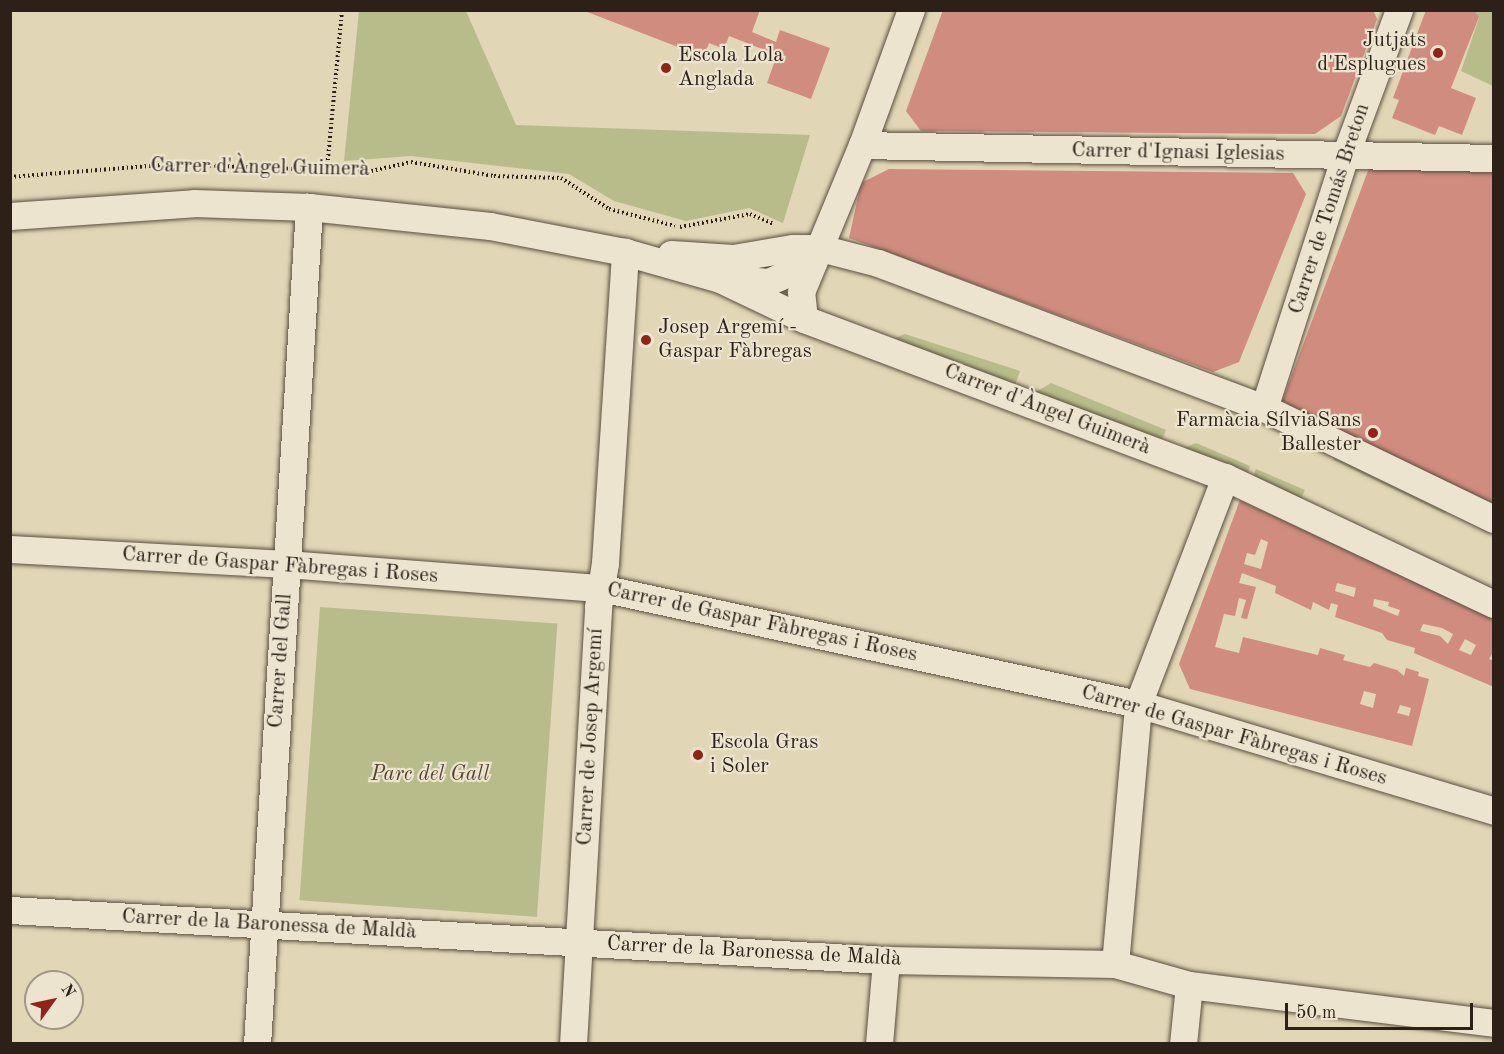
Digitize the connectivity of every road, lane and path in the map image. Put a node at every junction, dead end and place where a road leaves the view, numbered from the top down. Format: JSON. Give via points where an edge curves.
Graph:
{"nodes":[{"id":1,"x":342,"y":10,"type":"edge"},
{"id":2,"x":911,"y":10,"type":"edge"},
{"id":3,"x":1399,"y":10,"type":"edge"},
{"id":4,"x":862,"y":145,"type":"junction"},
{"id":5,"x":1345,"y":156,"type":"junction"},
{"id":6,"x":1494,"y":158,"type":"edge"},
{"id":7,"x":327,"y":169,"type":"junction"},
{"id":8,"x":10,"y":177,"type":"edge"},
{"id":9,"x":309,"y":207,"type":"junction"},
{"id":10,"x":10,"y":216,"type":"edge"},
{"id":11,"x":778,"y":226,"type":"dead end"},
{"id":12,"x":820,"y":248,"type":"junction"},
{"id":13,"x":625,"y":252,"type":"junction"},
{"id":14,"x":720,"y":279,"type":"junction"},
{"id":15,"x":804,"y":319,"type":"junction"},
{"id":16,"x":1264,"y":408,"type":"junction"},
{"id":17,"x":1225,"y":477,"type":"junction"},
{"id":18,"x":1494,"y":519,"type":"edge"},
{"id":19,"x":10,"y":549,"type":"edge"},
{"id":20,"x":287,"y":564,"type":"junction"},
{"id":21,"x":601,"y":588,"type":"junction"},
{"id":22,"x":1494,"y":604,"type":"edge"},
{"id":23,"x":1138,"y":704,"type":"junction"},
{"id":24,"x":1494,"y":811,"type":"edge"},
{"id":25,"x":10,"y":910,"type":"edge"},
{"id":26,"x":264,"y":926,"type":"junction"},
{"id":27,"x":579,"y":942,"type":"junction"},
{"id":28,"x":886,"y":960,"type":"junction"},
{"id":29,"x":1115,"y":964,"type":"junction"},
{"id":30,"x":1189,"y":985,"type":"junction"},
{"id":31,"x":1494,"y":1023,"type":"edge"},
{"id":32,"x":257,"y":1044,"type":"edge"},
{"id":33,"x":573,"y":1044,"type":"edge"},
{"id":34,"x":879,"y":1044,"type":"edge"},
{"id":35,"x":1183,"y":1044,"type":"edge"}],
"edges":[{"from":1,"to":7,"type":"path"},
{"from":2,"to":4,"type":"street"},
{"from":3,"to":5,"type":"street","name":"Carrer de Tomás Breton"},
{"from":4,"to":5,"type":"street","name":"Carrer d'Ignasi Iglesias"},
{"from":4,"to":12,"type":"street"},
{"from":5,"to":6,"type":"street","name":"Carrer d'Ignasi Iglesias"},
{"from":5,"to":16,"type":"street","name":"Carrer de Tomás Breton"},
{"from":7,"to":8,"type":"path","name":"Carrer d'Àngel Guimerà","via":[[174,164]]},
{"from":7,"to":11,"type":"path","name":"Carrer d'Àngel Guimerà","via":[[367,171],[411,162],[494,176],[561,178],[609,209],[677,227],[750,214]]},
{"from":9,"to":10,"type":"street","name":"Carrer d'Àngel Guimerà","via":[[194,203]]},
{"from":9,"to":13,"type":"street","name":"Carrer d'Àngel Guimerà","via":[[490,226]]},
{"from":9,"to":20,"type":"street","name":"Carrer del Gall"},
{"from":12,"to":13,"type":"street","name":"Carrer d'Àngel Guimerà","via":[[793,248],[733,258]]},
{"from":12,"to":14,"type":"street","via":[[788,273],[768,282]]},
{"from":12,"to":15,"type":"street","via":[[801,292]]},
{"from":12,"to":16,"type":"street","name":"Carrer d'Àngel Guimerà","via":[[878,263]]},
{"from":13,"to":14,"type":"street","name":"Carrer d'Àngel Guimerà"},
{"from":13,"to":21,"type":"street","name":"Carrer de Josep Argemí"},
{"from":14,"to":15,"type":"street","name":"Carrer d'Àngel Guimerà"},
{"from":15,"to":17,"type":"street","name":"Carrer d'Àngel Guimerà"},
{"from":16,"to":18,"type":"street","name":"Carrer d'Àngel Guimerà"},
{"from":17,"to":22,"type":"street","name":"Carrer d'Àngel Guimerà"},
{"from":17,"to":23,"type":"street"},
{"from":19,"to":20,"type":"street","name":"Carrer de Gaspar Fàbregas i Roses"},
{"from":20,"to":21,"type":"street","name":"Carrer de Gaspar Fàbregas i Roses"},
{"from":20,"to":26,"type":"street","name":"Carrer del Gall"},
{"from":21,"to":23,"type":"street","name":"Carrer de Gaspar Fàbregas i Roses"},
{"from":21,"to":27,"type":"street","name":"Carrer de Josep Argemí"},
{"from":23,"to":24,"type":"street","name":"Carrer de Gaspar Fàbregas i Roses"},
{"from":23,"to":29,"type":"street"},
{"from":25,"to":26,"type":"street","name":"Carrer de la Baronessa de Maldà"},
{"from":26,"to":27,"type":"street","name":"Carrer de la Baronessa de Maldà"},
{"from":26,"to":32,"type":"street","name":"Carrer del Gall"},
{"from":27,"to":28,"type":"street","name":"Carrer de la Baronessa de Maldà"},
{"from":27,"to":33,"type":"street","name":"Carrer de Josep Argemí"},
{"from":28,"to":29,"type":"street","name":"Carrer de la Baronessa de Maldà"},
{"from":28,"to":34,"type":"street"},
{"from":29,"to":30,"type":"street","name":"Carrer de la Baronessa de Maldà"},
{"from":30,"to":31,"type":"street","name":"Carrer de la Baronessa de Maldà"},
{"from":30,"to":35,"type":"street"}]}
